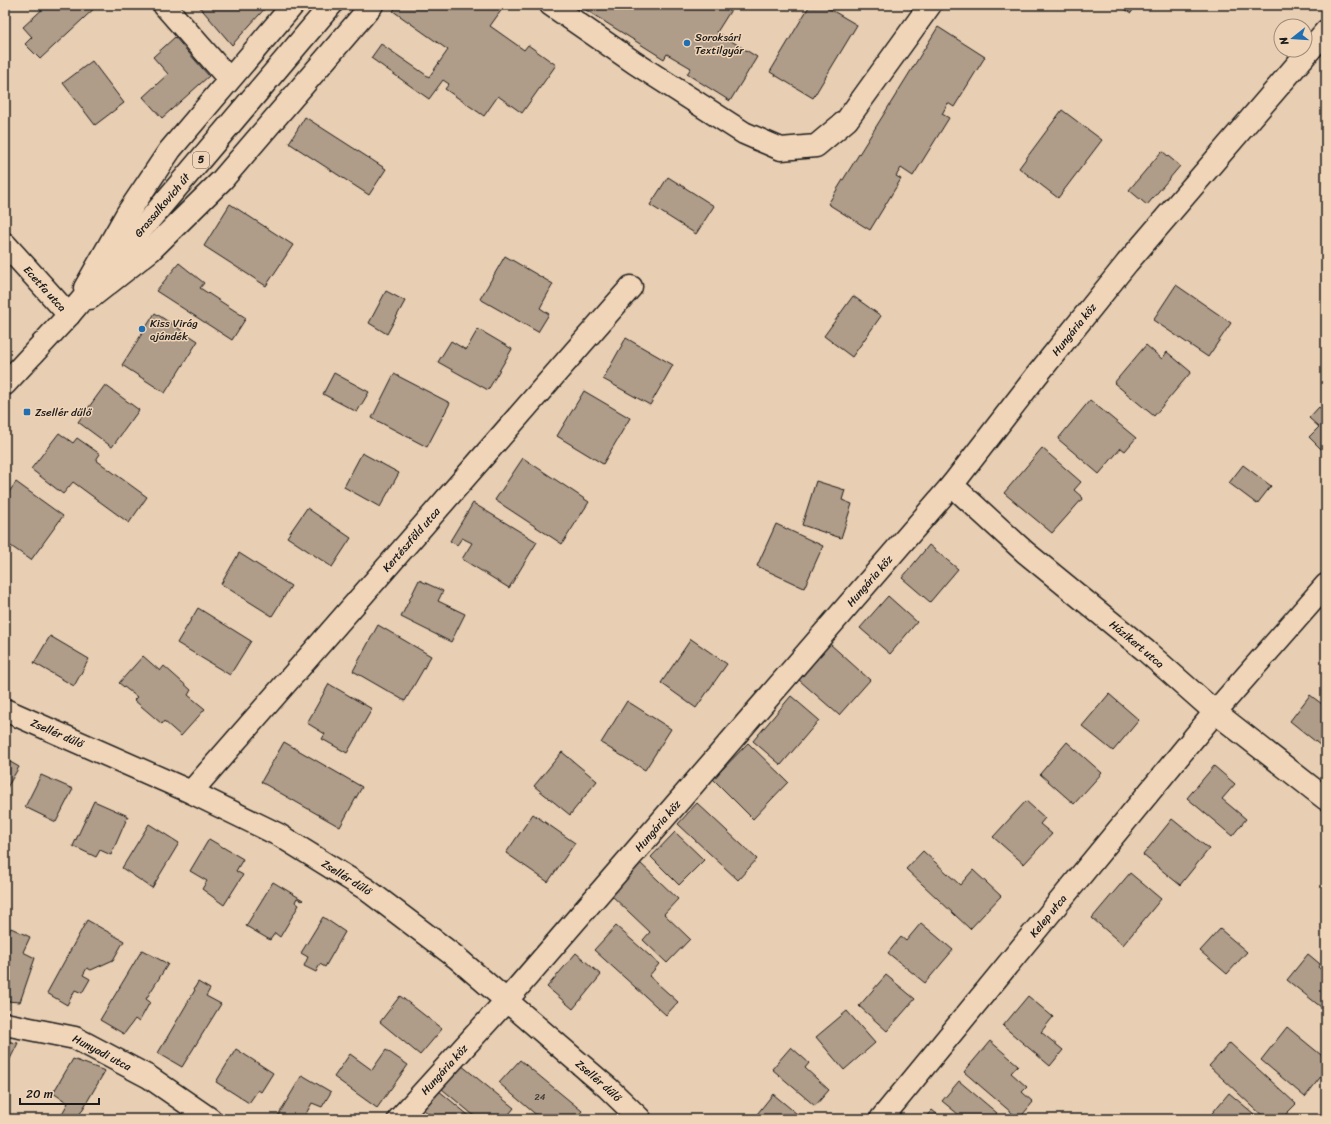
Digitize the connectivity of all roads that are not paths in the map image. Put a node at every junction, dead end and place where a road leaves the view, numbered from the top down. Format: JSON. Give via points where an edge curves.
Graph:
{"nodes":[{"id":1,"x":164,"y":5,"type":"edge"},
{"id":2,"x":293,"y":5,"type":"edge"},
{"id":3,"x":332,"y":5,"type":"edge"},
{"id":4,"x":372,"y":5,"type":"edge"},
{"id":5,"x":551,"y":5,"type":"edge"},
{"id":6,"x":922,"y":7,"type":"edge"},
{"id":7,"x":1326,"y":31,"type":"edge"},
{"id":8,"x":229,"y":79,"type":"junction"},
{"id":9,"x":5,"y":244,"type":"edge"},
{"id":10,"x":631,"y":287,"type":"dead end"},
{"id":11,"x":69,"y":315,"type":"junction"},
{"id":12,"x":5,"y":384,"type":"edge"},
{"id":13,"x":952,"y":485,"type":"junction"},
{"id":14,"x":1326,"y":585,"type":"edge"},
{"id":15,"x":5,"y":710,"type":"edge"},
{"id":16,"x":1215,"y":712,"type":"junction"},
{"id":17,"x":191,"y":792,"type":"junction"},
{"id":18,"x":1326,"y":799,"type":"edge"},
{"id":19,"x":506,"y":1001,"type":"junction"},
{"id":20,"x":5,"y":1024,"type":"edge"},
{"id":21,"x":210,"y":1119,"type":"edge"},
{"id":22,"x":399,"y":1119,"type":"edge"},
{"id":23,"x":640,"y":1119,"type":"edge"},
{"id":24,"x":881,"y":1119,"type":"edge"}],
"edges":[{"from":1,"to":8,"type":"street"},
{"from":2,"to":8,"type":"street"},
{"from":3,"to":11,"type":"street","name":"Grassalkovich út","number":"5"},
{"from":4,"to":11,"type":"street","via":[[222,180],[151,250]]},
{"from":5,"to":6,"type":"street","via":[[744,133],[781,149],[816,146],[848,120]]},
{"from":7,"to":13,"type":"street","name":"Hungária köz","via":[[1127,263]]},
{"from":8,"to":11,"type":"street","via":[[170,150],[127,214]]},
{"from":9,"to":11,"type":"street","name":"Ecetfa utca"},
{"from":10,"to":17,"type":"street","name":"Kertészföld utca"},
{"from":11,"to":12,"type":"street","name":"Grassalkovich út","number":"5"},
{"from":13,"to":16,"type":"street","name":"Házikert utca","via":[[1025,552],[1140,646]]},
{"from":13,"to":19,"type":"street","name":"Hungária köz"},
{"from":14,"to":16,"type":"street","name":"Kelep utca"},
{"from":15,"to":17,"type":"street","name":"Zsellér dűlő"},
{"from":16,"to":18,"type":"street","name":"Házikert utca"},
{"from":16,"to":24,"type":"street","name":"Kelep utca"},
{"from":17,"to":19,"type":"street","name":"Zsellér dűlő","via":[[279,835],[366,889],[457,958]]},
{"from":19,"to":22,"type":"street","name":"Hungária köz"},
{"from":19,"to":23,"type":"street","name":"Zsellér dűlő","via":[[608,1088]]},
{"from":20,"to":21,"type":"street","name":"Hunyadi utca","via":[[75,1038],[149,1077]]}]}
